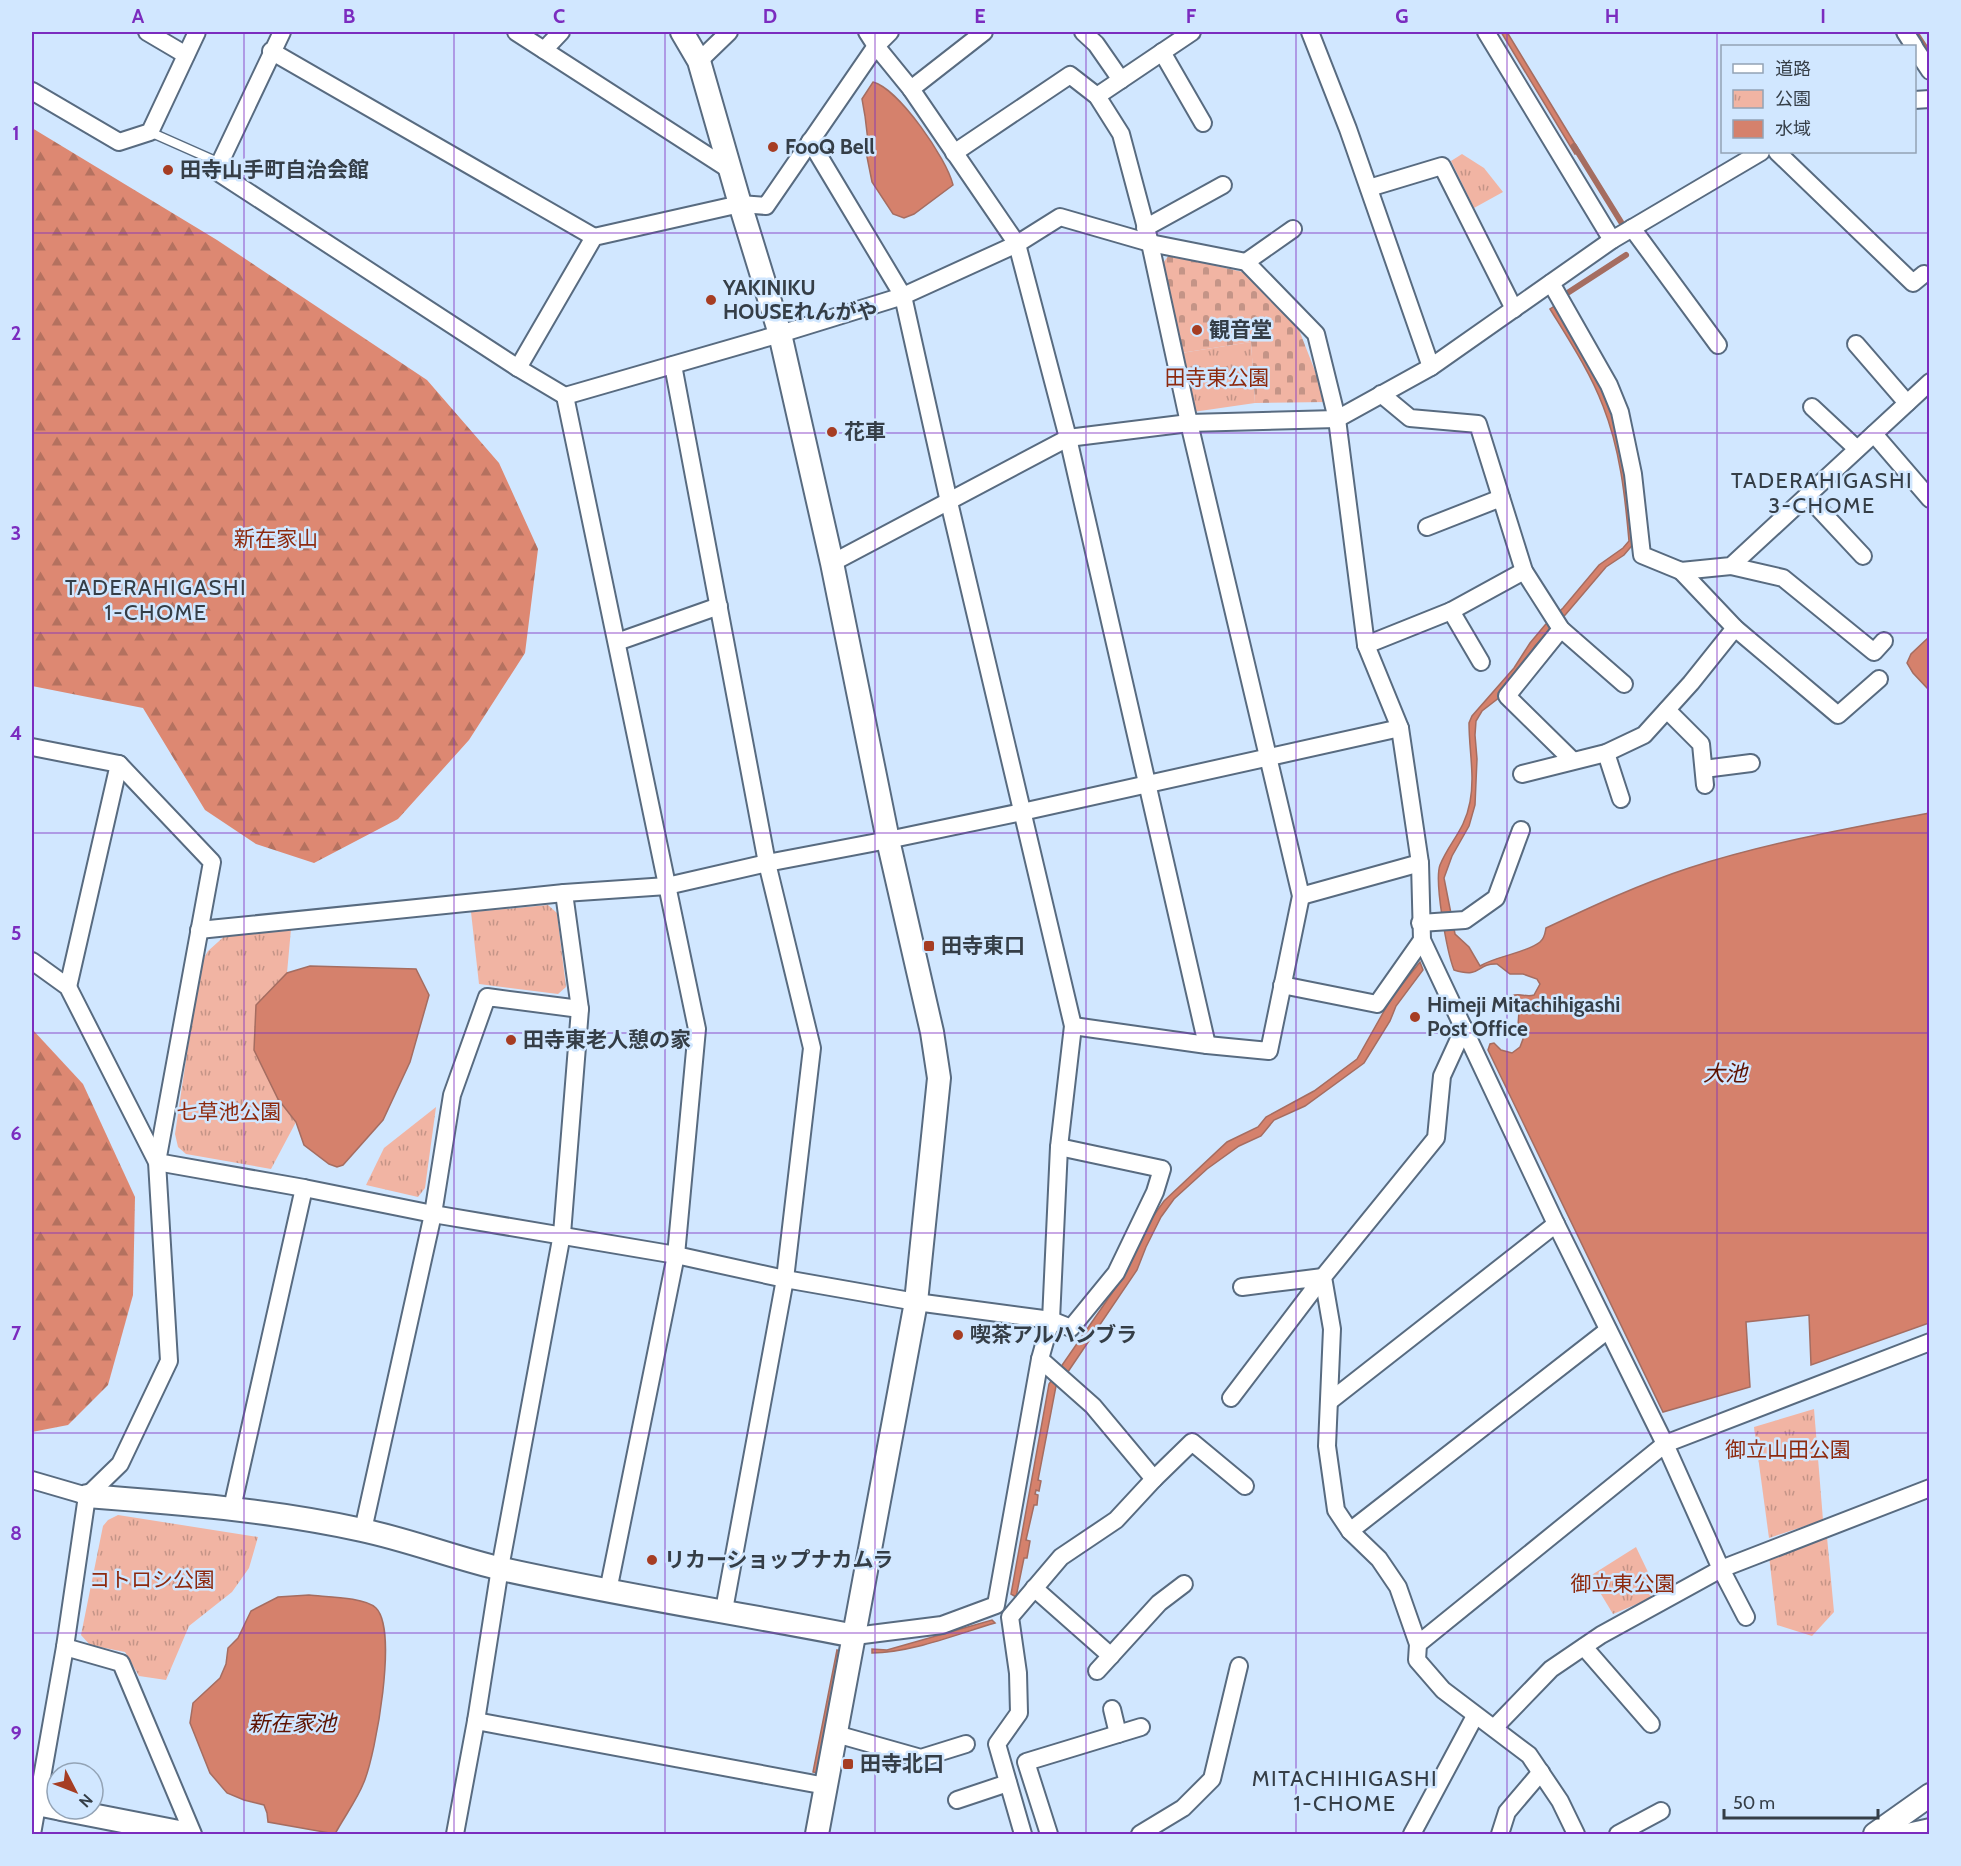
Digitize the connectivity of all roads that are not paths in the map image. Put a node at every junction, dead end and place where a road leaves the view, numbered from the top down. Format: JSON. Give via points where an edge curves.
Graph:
{"nodes":[{"id":1,"x":147,"y":32,"type":"edge"},
{"id":2,"x":197,"y":32,"type":"edge"},
{"id":3,"x":282,"y":32,"type":"edge"},
{"id":4,"x":516,"y":32,"type":"edge"},
{"id":5,"x":561,"y":32,"type":"edge"},
{"id":6,"x":682,"y":32,"type":"edge"},
{"id":7,"x":729,"y":32,"type":"edge"},
{"id":8,"x":890,"y":32,"type":"edge"},
{"id":9,"x":984,"y":32,"type":"edge"},
{"id":10,"x":1083,"y":32,"type":"edge"},
{"id":11,"x":1192,"y":32,"type":"edge"},
{"id":12,"x":1310,"y":32,"type":"edge"},
{"id":13,"x":1486,"y":32,"type":"edge"},
{"id":14,"x":1905,"y":32,"type":"edge"},
{"id":15,"x":872,"y":39,"type":"edge"},
{"id":16,"x":1913,"y":45,"type":"edge"},
{"id":17,"x":544,"y":50,"type":"junction"},
{"id":18,"x":1916,"y":50,"type":"edge"},
{"id":19,"x":271,"y":51,"type":"junction"},
{"id":20,"x":1162,"y":52,"type":"junction"},
{"id":21,"x":186,"y":55,"type":"junction"},
{"id":22,"x":699,"y":61,"type":"junction"},
{"id":23,"x":1929,"y":71,"type":"edge"},
{"id":24,"x":1120,"y":80,"type":"junction"},
{"id":25,"x":911,"y":88,"type":"junction"},
{"id":26,"x":32,"y":91,"type":"edge"},
{"id":27,"x":1097,"y":96,"type":"junction"},
{"id":28,"x":1203,"y":123,"type":"dead end"},
{"id":29,"x":150,"y":132,"type":"junction"},
{"id":30,"x":810,"y":141,"type":"junction"},
{"id":31,"x":954,"y":153,"type":"junction"},
{"id":32,"x":1759,"y":153,"type":"edge"},
{"id":33,"x":1778,"y":153,"type":"edge"},
{"id":34,"x":220,"y":163,"type":"junction"},
{"id":35,"x":730,"y":170,"type":"junction"},
{"id":36,"x":1223,"y":185,"type":"dead end"},
{"id":37,"x":1369,"y":188,"type":"junction"},
{"id":38,"x":740,"y":204,"type":"junction"},
{"id":39,"x":1632,"y":228,"type":"junction"},
{"id":40,"x":1293,"y":230,"type":"dead end"},
{"id":41,"x":1148,"y":235,"type":"junction"},
{"id":42,"x":594,"y":237,"type":"junction"},
{"id":43,"x":1612,"y":240,"type":"junction"},
{"id":44,"x":1017,"y":244,"type":"junction"},
{"id":45,"x":1246,"y":262,"type":"junction"},
{"id":46,"x":1924,"y":274,"type":"dead end"},
{"id":47,"x":1551,"y":283,"type":"junction"},
{"id":48,"x":903,"y":296,"type":"junction"},
{"id":49,"x":1514,"y":309,"type":"junction"},
{"id":50,"x":780,"y":334,"type":"junction"},
{"id":51,"x":1856,"y":344,"type":"dead end"},
{"id":52,"x":1718,"y":345,"type":"dead end"},
{"id":53,"x":673,"y":365,"type":"junction"},
{"id":54,"x":1431,"y":367,"type":"junction"},
{"id":55,"x":518,"y":368,"type":"junction"},
{"id":56,"x":1929,"y":382,"type":"edge"},
{"id":57,"x":1381,"y":394,"type":"junction"},
{"id":58,"x":565,"y":396,"type":"junction"},
{"id":59,"x":1907,"y":403,"type":"junction"},
{"id":60,"x":1812,"y":406,"type":"dead end"},
{"id":61,"x":1337,"y":419,"type":"junction"},
{"id":62,"x":1189,"y":423,"type":"junction"},
{"id":63,"x":1874,"y":434,"type":"junction"},
{"id":64,"x":1068,"y":438,"type":"junction"},
{"id":65,"x":1857,"y":449,"type":"junction"},
{"id":66,"x":1807,"y":496,"type":"junction"},
{"id":67,"x":1501,"y":498,"type":"junction"},
{"id":68,"x":1929,"y":498,"type":"edge"},
{"id":69,"x":949,"y":502,"type":"junction"},
{"id":70,"x":1427,"y":527,"type":"dead end"},
{"id":71,"x":1863,"y":556,"type":"dead end"},
{"id":72,"x":832,"y":563,"type":"junction"},
{"id":73,"x":1731,"y":566,"type":"junction"},
{"id":74,"x":1524,"y":571,"type":"junction"},
{"id":75,"x":1681,"y":571,"type":"junction"},
{"id":76,"x":719,"y":606,"type":"junction"},
{"id":77,"x":1451,"y":611,"type":"junction"},
{"id":78,"x":1557,"y":622,"type":"junction"},
{"id":79,"x":1735,"y":628,"type":"junction"},
{"id":80,"x":1884,"y":641,"type":"dead end"},
{"id":81,"x":617,"y":642,"type":"junction"},
{"id":82,"x":1366,"y":645,"type":"junction"},
{"id":83,"x":1481,"y":662,"type":"dead end"},
{"id":84,"x":1879,"y":679,"type":"dead end"},
{"id":85,"x":1624,"y":684,"type":"dead end"},
{"id":86,"x":1667,"y":710,"type":"junction"},
{"id":87,"x":1400,"y":728,"type":"junction"},
{"id":88,"x":32,"y":747,"type":"edge"},
{"id":89,"x":1606,"y":753,"type":"junction"},
{"id":90,"x":1269,"y":758,"type":"junction"},
{"id":91,"x":1572,"y":760,"type":"junction"},
{"id":92,"x":119,"y":764,"type":"junction"},
{"id":93,"x":1751,"y":765,"type":"dead end"},
{"id":94,"x":1522,"y":774,"type":"dead end"},
{"id":95,"x":1147,"y":783,"type":"junction"},
{"id":96,"x":1621,"y":799,"type":"dead end"},
{"id":97,"x":1022,"y":812,"type":"junction"},
{"id":98,"x":1521,"y":830,"type":"dead end"},
{"id":99,"x":888,"y":840,"type":"junction"},
{"id":100,"x":767,"y":863,"type":"junction"},
{"id":101,"x":1420,"y":863,"type":"junction"},
{"id":102,"x":667,"y":885,"type":"junction"},
{"id":103,"x":564,"y":893,"type":"junction"},
{"id":104,"x":1300,"y":896,"type":"junction"},
{"id":105,"x":200,"y":930,"type":"junction"},
{"id":106,"x":1421,"y":932,"type":"junction"},
{"id":107,"x":32,"y":961,"type":"edge"},
{"id":108,"x":1282,"y":986,"type":"junction"},
{"id":109,"x":68,"y":987,"type":"junction"},
{"id":110,"x":580,"y":1009,"type":"junction"},
{"id":111,"x":1073,"y":1026,"type":"junction"},
{"id":112,"x":1464,"y":1028,"type":"junction"},
{"id":113,"x":1207,"y":1045,"type":"junction"},
{"id":114,"x":1059,"y":1147,"type":"junction"},
{"id":115,"x":157,"y":1162,"type":"junction"},
{"id":116,"x":304,"y":1188,"type":"junction"},
{"id":117,"x":433,"y":1214,"type":"junction"},
{"id":118,"x":1556,"y":1224,"type":"junction"},
{"id":119,"x":562,"y":1234,"type":"junction"},
{"id":120,"x":676,"y":1255,"type":"junction"},
{"id":121,"x":1323,"y":1277,"type":"junction"},
{"id":122,"x":785,"y":1279,"type":"junction"},
{"id":123,"x":1242,"y":1287,"type":"dead end"},
{"id":124,"x":916,"y":1302,"type":"junction"},
{"id":125,"x":1051,"y":1320,"type":"junction"},
{"id":126,"x":1608,"y":1330,"type":"junction"},
{"id":127,"x":1929,"y":1342,"type":"edge"},
{"id":128,"x":1040,"y":1359,"type":"junction"},
{"id":129,"x":1231,"y":1398,"type":"dead end"},
{"id":130,"x":1330,"y":1401,"type":"junction"},
{"id":131,"x":1665,"y":1444,"type":"junction"},
{"id":132,"x":1154,"y":1479,"type":"junction"},
{"id":133,"x":32,"y":1480,"type":"edge"},
{"id":134,"x":1245,"y":1486,"type":"dead end"},
{"id":135,"x":1929,"y":1488,"type":"edge"},
{"id":136,"x":87,"y":1496,"type":"junction"},
{"id":137,"x":232,"y":1508,"type":"junction"},
{"id":138,"x":363,"y":1530,"type":"junction"},
{"id":139,"x":1350,"y":1531,"type":"junction"},
{"id":140,"x":500,"y":1568,"type":"junction"},
{"id":141,"x":1721,"y":1569,"type":"junction"},
{"id":142,"x":1184,"y":1584,"type":"dead end"},
{"id":143,"x":1034,"y":1588,"type":"junction"},
{"id":144,"x":608,"y":1591,"type":"junction"},
{"id":145,"x":996,"y":1605,"type":"junction"},
{"id":146,"x":724,"y":1610,"type":"junction"},
{"id":147,"x":1010,"y":1617,"type":"junction"},
{"id":148,"x":1746,"y":1617,"type":"dead end"},
{"id":149,"x":855,"y":1636,"type":"junction"},
{"id":150,"x":1418,"y":1644,"type":"junction"},
{"id":151,"x":64,"y":1647,"type":"junction"},
{"id":152,"x":1584,"y":1647,"type":"junction"},
{"id":153,"x":1111,"y":1656,"type":"junction"},
{"id":154,"x":1239,"y":1666,"type":"dead end"},
{"id":155,"x":1097,"y":1671,"type":"dead end"},
{"id":156,"x":1112,"y":1709,"type":"dead end"},
{"id":157,"x":1475,"y":1716,"type":"junction"},
{"id":158,"x":476,"y":1721,"type":"junction"},
{"id":159,"x":1651,"y":1724,"type":"dead end"},
{"id":160,"x":1141,"y":1726,"type":"dead end"},
{"id":161,"x":1494,"y":1728,"type":"junction"},
{"id":162,"x":836,"y":1734,"type":"junction"},
{"id":163,"x":1118,"y":1734,"type":"junction"},
{"id":164,"x":966,"y":1744,"type":"dead end"},
{"id":165,"x":52,"y":1761,"type":"edge"},
{"id":166,"x":1540,"y":1772,"type":"junction"},
{"id":167,"x":1008,"y":1783,"type":"junction"},
{"id":168,"x":826,"y":1786,"type":"junction"},
{"id":169,"x":1929,"y":1795,"type":"edge"},
{"id":170,"x":957,"y":1800,"type":"dead end"},
{"id":171,"x":45,"y":1810,"type":"edge"},
{"id":172,"x":1661,"y":1811,"type":"dead end"},
{"id":173,"x":105,"y":1817,"type":"edge"},
{"id":174,"x":1929,"y":1827,"type":"edge"},
{"id":175,"x":32,"y":1834,"type":"edge"},
{"id":176,"x":191,"y":1834,"type":"edge"},
{"id":177,"x":455,"y":1834,"type":"edge"},
{"id":178,"x":817,"y":1834,"type":"edge"},
{"id":179,"x":1023,"y":1834,"type":"edge"},
{"id":180,"x":1048,"y":1834,"type":"edge"},
{"id":181,"x":1140,"y":1834,"type":"edge"},
{"id":182,"x":1414,"y":1834,"type":"edge"},
{"id":183,"x":1500,"y":1834,"type":"edge"},
{"id":184,"x":1576,"y":1834,"type":"edge"},
{"id":185,"x":1618,"y":1834,"type":"edge"},
{"id":186,"x":1875,"y":1834,"type":"edge"},
{"id":187,"x":1898,"y":1834,"type":"edge"}],
"edges":[{"from":1,"to":21,"type":"street"},
{"from":2,"to":21,"type":"street"},
{"from":3,"to":19,"type":"street"},
{"from":4,"to":17,"type":"street"},
{"from":5,"to":17,"type":"street"},
{"from":6,"to":22,"type":"street"},
{"from":7,"to":22,"type":"street"},
{"from":8,"to":15,"type":"street"},
{"from":9,"to":25,"type":"street"},
{"from":10,"to":24,"type":"street"},
{"from":11,"to":20,"type":"street"},
{"from":12,"to":37,"type":"street"},
{"from":13,"to":43,"type":"street"},
{"from":14,"to":16,"type":"street"},
{"from":15,"to":25,"type":"street"},
{"from":15,"to":30,"type":"street"},
{"from":17,"to":35,"type":"street"},
{"from":18,"to":23,"type":"street"},
{"from":19,"to":34,"type":"street"},
{"from":19,"to":42,"type":"street"},
{"from":20,"to":24,"type":"street"},
{"from":20,"to":28,"type":"street"},
{"from":21,"to":29,"type":"street"},
{"from":22,"to":35,"type":"street"},
{"from":24,"to":27,"type":"street"},
{"from":25,"to":31,"type":"street"},
{"from":26,"to":29,"type":"street","via":[[119,142]]},
{"from":27,"to":31,"type":"street","via":[[1070,75]]},
{"from":27,"to":41,"type":"street","via":[[1121,134]]},
{"from":29,"to":34,"type":"lane"},
{"from":30,"to":38,"type":"street","via":[[766,206]]},
{"from":30,"to":48,"type":"street"},
{"from":31,"to":44,"type":"street"},
{"from":32,"to":39,"type":"street"},
{"from":33,"to":46,"type":"street","via":[[1869,227],[1913,283]]},
{"from":34,"to":55,"type":"street","via":[[216,171]]},
{"from":35,"to":38,"type":"street"},
{"from":36,"to":41,"type":"street"},
{"from":37,"to":49,"type":"street","via":[[1442,166]]},
{"from":37,"to":54,"type":"street"},
{"from":38,"to":42,"type":"street"},
{"from":38,"to":50,"type":"street"},
{"from":39,"to":43,"type":"street"},
{"from":39,"to":52,"type":"street"},
{"from":40,"to":45,"type":"street"},
{"from":41,"to":44,"type":"street","via":[[1060,217]]},
{"from":41,"to":45,"type":"street"},
{"from":41,"to":62,"type":"street"},
{"from":42,"to":55,"type":"street"},
{"from":43,"to":47,"type":"street"},
{"from":44,"to":48,"type":"street"},
{"from":44,"to":64,"type":"street"},
{"from":45,"to":61,"type":"street","via":[[1316,334]]},
{"from":47,"to":49,"type":"street"},
{"from":47,"to":75,"type":"street","via":[[1609,385],[1620,412],[1633,474],[1642,555]]},
{"from":48,"to":50,"type":"street"},
{"from":48,"to":69,"type":"street"},
{"from":49,"to":54,"type":"street"},
{"from":50,"to":53,"type":"street"},
{"from":50,"to":72,"type":"street"},
{"from":51,"to":59,"type":"street"},
{"from":53,"to":58,"type":"street"},
{"from":53,"to":76,"type":"street"},
{"from":54,"to":57,"type":"street"},
{"from":55,"to":58,"type":"street"},
{"from":56,"to":59,"type":"street"},
{"from":57,"to":61,"type":"street"},
{"from":57,"to":67,"type":"street","via":[[1410,418],[1478,424]]},
{"from":58,"to":81,"type":"street"},
{"from":59,"to":63,"type":"street"},
{"from":60,"to":65,"type":"street"},
{"from":61,"to":62,"type":"street"},
{"from":61,"to":82,"type":"street"},
{"from":62,"to":64,"type":"street"},
{"from":62,"to":90,"type":"street"},
{"from":63,"to":65,"type":"street"},
{"from":63,"to":68,"type":"street"},
{"from":64,"to":69,"type":"street"},
{"from":64,"to":95,"type":"street"},
{"from":65,"to":66,"type":"street"},
{"from":66,"to":71,"type":"street"},
{"from":66,"to":73,"type":"street"},
{"from":67,"to":70,"type":"street"},
{"from":67,"to":74,"type":"street"},
{"from":69,"to":72,"type":"street"},
{"from":69,"to":97,"type":"street"},
{"from":72,"to":99,"type":"street"},
{"from":73,"to":75,"type":"street"},
{"from":73,"to":80,"type":"street","via":[[1783,578],[1874,652]]},
{"from":74,"to":77,"type":"street"},
{"from":74,"to":78,"type":"street"},
{"from":75,"to":79,"type":"street"},
{"from":76,"to":81,"type":"street"},
{"from":76,"to":100,"type":"street"},
{"from":77,"to":82,"type":"street"},
{"from":77,"to":83,"type":"street"},
{"from":78,"to":85,"type":"street"},
{"from":78,"to":91,"type":"street","via":[[1507,696]]},
{"from":79,"to":84,"type":"street","via":[[1838,715]]},
{"from":79,"to":86,"type":"street"},
{"from":81,"to":102,"type":"street"},
{"from":82,"to":87,"type":"street"},
{"from":86,"to":89,"type":"street","via":[[1644,735]]},
{"from":86,"to":93,"type":"street","via":[[1701,744],[1705,777]]},
{"from":87,"to":90,"type":"street"},
{"from":87,"to":101,"type":"street"},
{"from":88,"to":92,"type":"street"},
{"from":89,"to":91,"type":"street"},
{"from":89,"to":96,"type":"street"},
{"from":90,"to":95,"type":"street"},
{"from":90,"to":104,"type":"street"},
{"from":91,"to":94,"type":"street"},
{"from":92,"to":105,"type":"street","via":[[212,861]]},
{"from":92,"to":109,"type":"street"},
{"from":95,"to":97,"type":"street"},
{"from":95,"to":113,"type":"street"},
{"from":97,"to":99,"type":"street"},
{"from":97,"to":111,"type":"street"},
{"from":98,"to":106,"type":"street","via":[[1496,898],[1465,920]]},
{"from":99,"to":100,"type":"street"},
{"from":99,"to":124,"type":"street","via":[[939,1077]]},
{"from":100,"to":102,"type":"street"},
{"from":100,"to":122,"type":"street","via":[[812,1048]]},
{"from":101,"to":104,"type":"street"},
{"from":101,"to":106,"type":"street"},
{"from":102,"to":103,"type":"street"},
{"from":102,"to":120,"type":"street","via":[[697,1029]]},
{"from":103,"to":105,"type":"street"},
{"from":103,"to":110,"type":"street"},
{"from":104,"to":108,"type":"street"},
{"from":105,"to":115,"type":"street"},
{"from":106,"to":108,"type":"street","via":[[1377,1004]]},
{"from":106,"to":112,"type":"street"},
{"from":107,"to":109,"type":"street"},
{"from":108,"to":113,"type":"street","via":[[1269,1051]]},
{"from":109,"to":115,"type":"street"},
{"from":110,"to":117,"type":"street","via":[[487,997],[452,1095]]},
{"from":110,"to":119,"type":"street"},
{"from":111,"to":113,"type":"street"},
{"from":111,"to":114,"type":"street"},
{"from":112,"to":118,"type":"street"},
{"from":112,"to":121,"type":"street","via":[[1442,1076],[1436,1138]]},
{"from":114,"to":125,"type":"street"},
{"from":114,"to":125,"type":"street","via":[[1162,1169],[1116,1273],[1071,1328]]},
{"from":115,"to":116,"type":"street"},
{"from":115,"to":136,"type":"street","via":[[169,1362],[120,1464]]},
{"from":116,"to":117,"type":"street"},
{"from":116,"to":137,"type":"street"},
{"from":117,"to":119,"type":"street"},
{"from":117,"to":138,"type":"street"},
{"from":118,"to":126,"type":"street"},
{"from":118,"to":130,"type":"street"},
{"from":119,"to":120,"type":"street"},
{"from":119,"to":140,"type":"street"},
{"from":120,"to":122,"type":"street"},
{"from":120,"to":144,"type":"street"},
{"from":121,"to":123,"type":"street"},
{"from":121,"to":129,"type":"street"},
{"from":121,"to":130,"type":"street","via":[[1332,1329]]},
{"from":122,"to":124,"type":"street"},
{"from":122,"to":146,"type":"street"},
{"from":124,"to":125,"type":"street"},
{"from":124,"to":149,"type":"street"},
{"from":125,"to":128,"type":"street"},
{"from":126,"to":131,"type":"street"},
{"from":126,"to":139,"type":"street"},
{"from":127,"to":131,"type":"street"},
{"from":128,"to":132,"type":"street","via":[[1093,1406]]},
{"from":128,"to":145,"type":"street"},
{"from":130,"to":139,"type":"street","via":[[1327,1446],[1336,1510]]},
{"from":131,"to":141,"type":"street"},
{"from":131,"to":150,"type":"street"},
{"from":132,"to":134,"type":"street","via":[[1192,1442]]},
{"from":132,"to":143,"type":"street","via":[[1116,1520],[1061,1557]]},
{"from":133,"to":136,"type":"street"},
{"from":135,"to":141,"type":"street"},
{"from":136,"to":137,"type":"street"},
{"from":136,"to":151,"type":"street"},
{"from":137,"to":138,"type":"street"},
{"from":138,"to":140,"type":"street"},
{"from":139,"to":150,"type":"street","via":[[1378,1558],[1398,1587]]},
{"from":140,"to":144,"type":"street"},
{"from":140,"to":158,"type":"street"},
{"from":141,"to":148,"type":"street"},
{"from":141,"to":152,"type":"street"},
{"from":142,"to":153,"type":"street","via":[[1159,1603]]},
{"from":143,"to":147,"type":"street"},
{"from":143,"to":153,"type":"street"},
{"from":144,"to":146,"type":"street"},
{"from":145,"to":147,"type":"street"},
{"from":145,"to":149,"type":"street","via":[[942,1625]]},
{"from":146,"to":149,"type":"street"},
{"from":147,"to":167,"type":"street","via":[[1019,1713],[998,1744]]},
{"from":149,"to":162,"type":"street"},
{"from":150,"to":157,"type":"street","via":[[1417,1660],[1443,1690]]},
{"from":151,"to":165,"type":"street"},
{"from":151,"to":176,"type":"street","via":[[121,1663]]},
{"from":152,"to":159,"type":"street"},
{"from":152,"to":161,"type":"street","via":[[1551,1669]]},
{"from":153,"to":155,"type":"street"},
{"from":154,"to":181,"type":"street","via":[[1212,1779],[1183,1808]]},
{"from":156,"to":163,"type":"street"},
{"from":157,"to":161,"type":"street"},
{"from":157,"to":182,"type":"street"},
{"from":158,"to":168,"type":"street"},
{"from":158,"to":177,"type":"street"},
{"from":160,"to":163,"type":"street"},
{"from":161,"to":166,"type":"street","via":[[1529,1755]]},
{"from":162,"to":164,"type":"street","via":[[921,1758]]},
{"from":162,"to":168,"type":"street"},
{"from":163,"to":180,"type":"street","via":[[1026,1762]]},
{"from":166,"to":183,"type":"street","via":[[1507,1812]]},
{"from":166,"to":184,"type":"street"},
{"from":167,"to":170,"type":"street"},
{"from":167,"to":179,"type":"street"},
{"from":168,"to":178,"type":"street"},
{"from":169,"to":186,"type":"street"},
{"from":171,"to":175,"type":"street"},
{"from":172,"to":185,"type":"street"},
{"from":173,"to":176,"type":"street"},
{"from":174,"to":187,"type":"street"}]}
